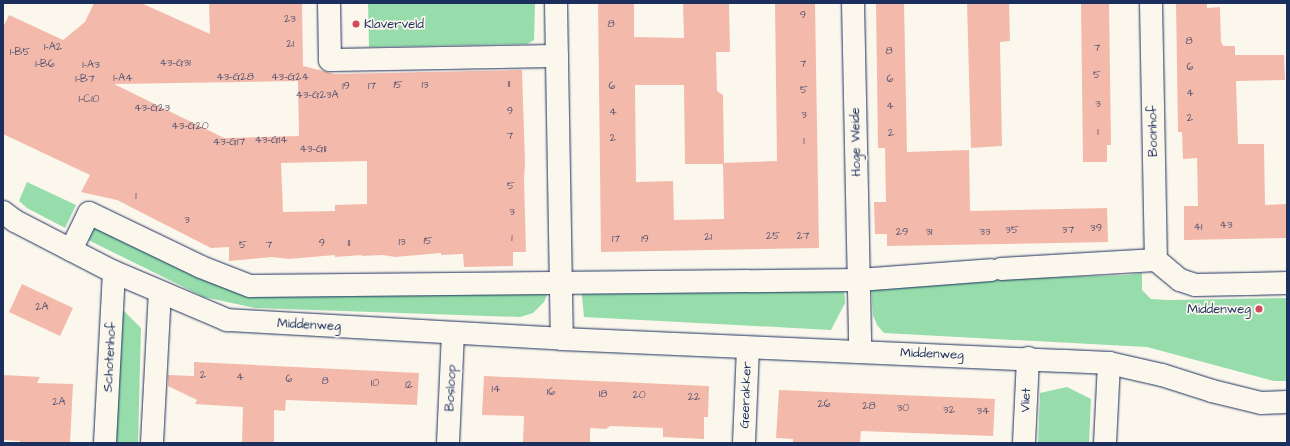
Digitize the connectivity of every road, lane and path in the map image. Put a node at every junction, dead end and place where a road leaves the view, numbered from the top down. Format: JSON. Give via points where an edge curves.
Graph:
{"nodes":[{"id":1,"x":329,"y":3,"type":"edge"},
{"id":2,"x":556,"y":3,"type":"edge"},
{"id":3,"x":853,"y":3,"type":"edge"},
{"id":4,"x":1150,"y":3,"type":"edge"},
{"id":5,"x":557,"y":56,"type":"junction"},
{"id":6,"x":3,"y":212,"type":"edge"},
{"id":7,"x":71,"y":250,"type":"junction"},
{"id":8,"x":1156,"y":260,"type":"junction"},
{"id":9,"x":114,"y":272,"type":"junction"},
{"id":10,"x":859,"y":280,"type":"junction"},
{"id":11,"x":1287,"y":283,"type":"edge"},
{"id":12,"x":561,"y":284,"type":"junction"},
{"id":13,"x":160,"y":292,"type":"junction"},
{"id":14,"x":453,"y":333,"type":"junction"},
{"id":15,"x":562,"y":339,"type":"junction"},
{"id":16,"x":748,"y":348,"type":"junction"},
{"id":17,"x":860,"y":351,"type":"junction"},
{"id":18,"x":1028,"y":358,"type":"junction"},
{"id":19,"x":1109,"y":362,"type":"junction"},
{"id":20,"x":1287,"y":402,"type":"edge"},
{"id":21,"x":105,"y":443,"type":"edge"},
{"id":22,"x":152,"y":443,"type":"edge"},
{"id":23,"x":448,"y":443,"type":"edge"},
{"id":24,"x":744,"y":443,"type":"edge"},
{"id":25,"x":1024,"y":443,"type":"edge"},
{"id":26,"x":1105,"y":443,"type":"edge"}],
"edges":[{"from":1,"to":5,"type":"street","via":[[330,60]]},
{"from":2,"to":5,"type":"street"},
{"from":3,"to":10,"type":"street","name":"Hoge Weide"},
{"from":4,"to":8,"type":"street","name":"Boonhof"},
{"from":5,"to":12,"type":"street"},
{"from":6,"to":7,"type":"street","name":"Middenweg","via":[[15,221]]},
{"from":7,"to":9,"type":"street","name":"Middenweg"},
{"from":7,"to":12,"type":"street","via":[[89,206],[201,267],[250,286]]},
{"from":8,"to":10,"type":"street"},
{"from":8,"to":11,"type":"street","via":[[1180,280],[1194,285]]},
{"from":9,"to":13,"type":"street","name":"Middenweg"},
{"from":9,"to":21,"type":"street","name":"Schotenhof"},
{"from":10,"to":12,"type":"street"},
{"from":10,"to":17,"type":"street"},
{"from":12,"to":15,"type":"street"},
{"from":13,"to":14,"type":"street","name":"Middenweg","via":[[227,320]]},
{"from":13,"to":22,"type":"street"},
{"from":14,"to":15,"type":"street","name":"Middenweg"},
{"from":14,"to":23,"type":"street","name":"Bosloop"},
{"from":15,"to":16,"type":"street","name":"Middenweg"},
{"from":16,"to":17,"type":"street","name":"Middenweg"},
{"from":16,"to":24,"type":"street","name":"Geerakker"},
{"from":17,"to":18,"type":"street","name":"Middenweg"},
{"from":18,"to":19,"type":"street","name":"Middenweg"},
{"from":18,"to":25,"type":"street","name":"Vliet"},
{"from":19,"to":20,"type":"street","name":"Middenweg","via":[[1260,402]]},
{"from":19,"to":26,"type":"street"}]}
